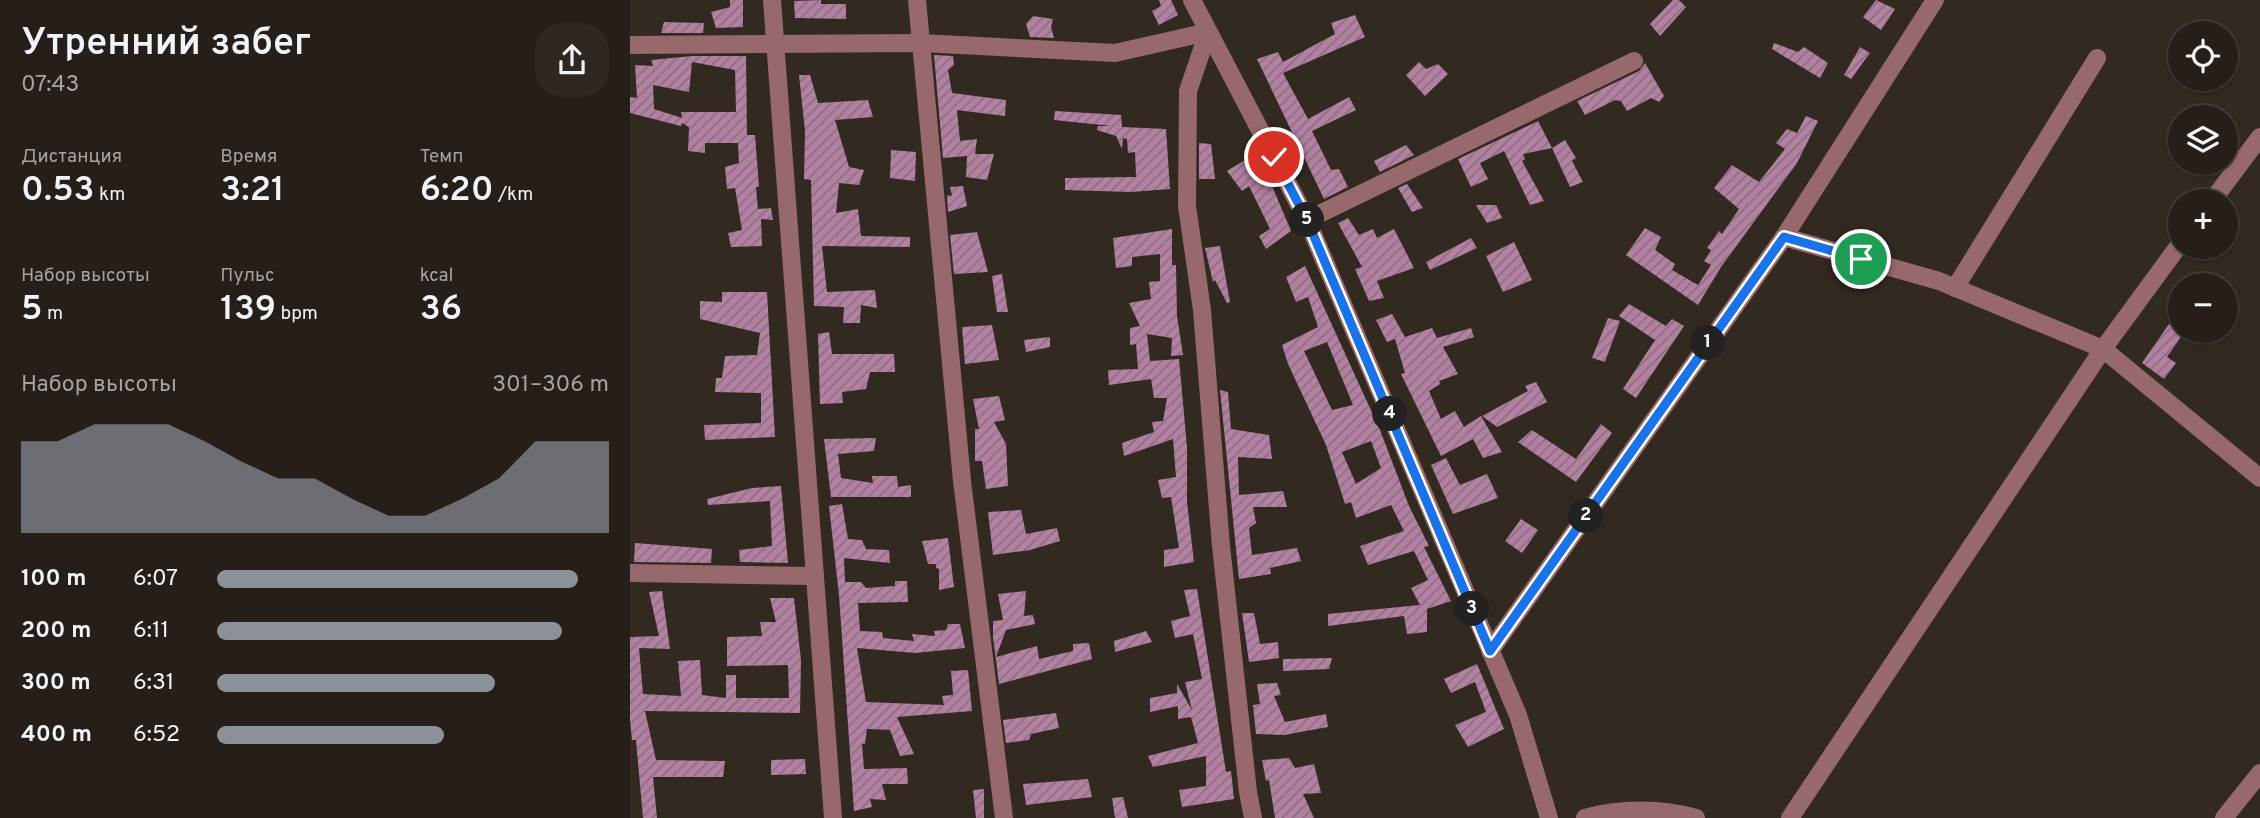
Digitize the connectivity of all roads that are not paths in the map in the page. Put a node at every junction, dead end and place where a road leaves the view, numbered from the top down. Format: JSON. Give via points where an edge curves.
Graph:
{"nodes":[{"id":1,"x":772,"y":0,"type":"edge"},
{"id":2,"x":917,"y":0,"type":"edge"},
{"id":3,"x":1192,"y":0,"type":"edge"},
{"id":4,"x":1936,"y":0,"type":"edge"},
{"id":5,"x":1208,"y":32,"type":"junction"},
{"id":6,"x":921,"y":43,"type":"junction"},
{"id":7,"x":630,"y":46,"type":"edge"},
{"id":8,"x":775,"y":46,"type":"junction"},
{"id":9,"x":2097,"y":58,"type":"dead end"},
{"id":10,"x":1634,"y":61,"type":"dead end"},
{"id":11,"x":2260,"y":136,"type":"edge"},
{"id":12,"x":2221,"y":189,"type":"edge"},
{"id":13,"x":1307,"y":220,"type":"junction"},
{"id":14,"x":1784,"y":237,"type":"junction"},
{"id":15,"x":2169,"y":259,"type":"edge"},
{"id":16,"x":1955,"y":288,"type":"junction"},
{"id":17,"x":2103,"y":349,"type":"junction"},
{"id":18,"x":2260,"y":478,"type":"edge"},
{"id":19,"x":630,"y":573,"type":"edge"},
{"id":20,"x":815,"y":576,"type":"junction"},
{"id":21,"x":1490,"y":651,"type":"junction"},
{"id":22,"x":2260,"y":773,"type":"edge"},
{"id":23,"x":833,"y":818,"type":"edge"},
{"id":24,"x":1004,"y":818,"type":"edge"},
{"id":25,"x":1253,"y":818,"type":"edge"},
{"id":26,"x":1549,"y":818,"type":"edge"},
{"id":27,"x":1585,"y":818,"type":"edge"},
{"id":28,"x":1696,"y":818,"type":"edge"},
{"id":29,"x":1790,"y":818,"type":"edge"},
{"id":30,"x":2224,"y":818,"type":"edge"}],
"edges":[{"from":1,"to":8,"type":"street"},
{"from":2,"to":6,"type":"street"},
{"from":3,"to":5,"type":"street"},
{"from":4,"to":14,"type":"street"},
{"from":5,"to":6,"type":"street","via":[[1115,52]]},
{"from":5,"to":13,"type":"street"},
{"from":5,"to":25,"type":"street","via":[[1188,91],[1187,206],[1202,310],[1221,546]]},
{"from":6,"to":8,"type":"street"},
{"from":6,"to":24,"type":"street","via":[[962,481]]},
{"from":7,"to":8,"type":"street"},
{"from":8,"to":20,"type":"street"},
{"from":9,"to":16,"type":"street"},
{"from":10,"to":13,"type":"street"},
{"from":11,"to":12,"type":"street"},
{"from":13,"to":21,"type":"street"},
{"from":14,"to":16,"type":"street"},
{"from":14,"to":21,"type":"street"},
{"from":15,"to":17,"type":"street"},
{"from":16,"to":17,"type":"street"},
{"from":17,"to":18,"type":"street"},
{"from":17,"to":29,"type":"street"},
{"from":19,"to":20,"type":"street"},
{"from":20,"to":23,"type":"street"},
{"from":21,"to":26,"type":"street","via":[[1518,715]]},
{"from":22,"to":30,"type":"street"},
{"from":27,"to":28,"type":"street","via":[[1618,812],[1678,813]]}]}
